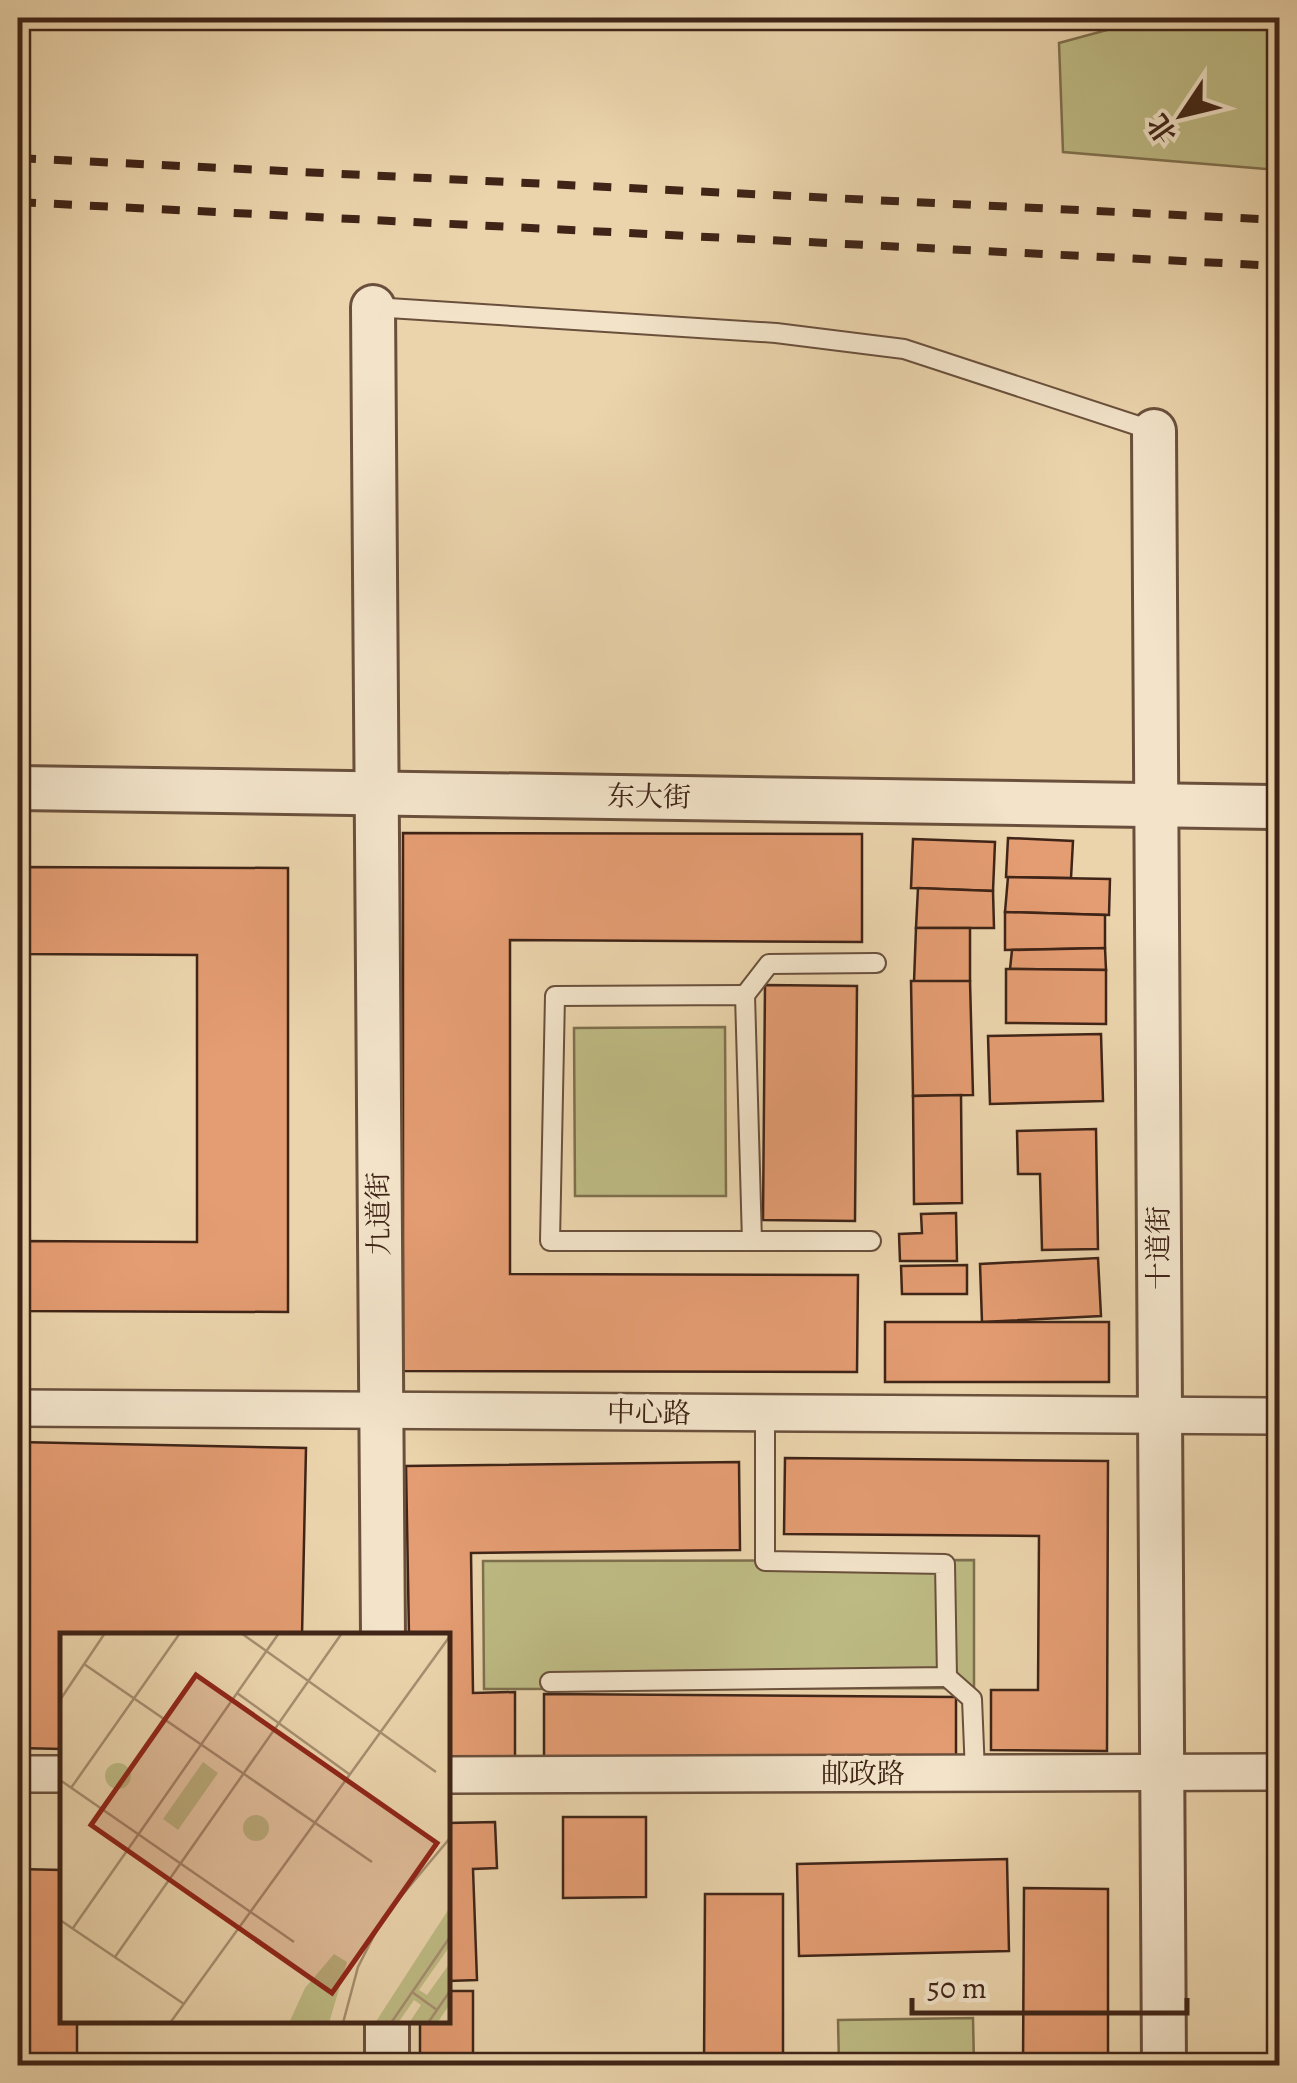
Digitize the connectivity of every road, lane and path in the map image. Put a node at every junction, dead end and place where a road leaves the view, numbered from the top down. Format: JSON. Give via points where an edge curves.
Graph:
{"nodes":[{"id":1,"x":373,"y":307,"type":"joint"},
{"id":2,"x":1154,"y":430,"type":"joint"},
{"id":3,"x":18,"y":788,"type":"edge"},
{"id":4,"x":375,"y":792,"type":"junction"},
{"id":5,"x":1157,"y":805,"type":"junction"},
{"id":6,"x":1280,"y":807,"type":"edge"},
{"id":7,"x":876,"y":963,"type":"dead end"},
{"id":8,"x":745,"y":995,"type":"junction"},
{"id":9,"x":752,"y":1241,"type":"junction"},
{"id":10,"x":871,"y":1241,"type":"dead end"},
{"id":11,"x":18,"y":1408,"type":"edge"},
{"id":12,"x":381,"y":1410,"type":"junction"},
{"id":13,"x":766,"y":1414,"type":"junction"},
{"id":14,"x":1280,"y":1416,"type":"edge"},
{"id":15,"x":1159,"y":1418,"type":"junction"},
{"id":16,"x":383,"y":1633,"type":"edge"},
{"id":17,"x":947,"y":1678,"type":"junction"},
{"id":18,"x":550,"y":1682,"type":"dead end"},
{"id":19,"x":1280,"y":1772,"type":"edge"},
{"id":20,"x":1163,"y":1773,"type":"junction"},
{"id":21,"x":18,"y":1774,"type":"edge"},
{"id":22,"x":60,"y":1774,"type":"edge"},
{"id":23,"x":975,"y":1774,"type":"junction"},
{"id":24,"x":450,"y":1775,"type":"edge"},
{"id":25,"x":387,"y":2023,"type":"edge"},
{"id":26,"x":387,"y":2066,"type":"edge"},
{"id":27,"x":1164,"y":2066,"type":"edge"}],
"edges":[{"from":1,"to":2,"type":"lane","via":[[776,333],[904,348]]},
{"from":1,"to":4,"type":"street","name":"九道街"},
{"from":2,"to":5,"type":"street","name":"十道街"},
{"from":3,"to":4,"type":"street","name":"东大街"},
{"from":4,"to":5,"type":"street","name":"东大街"},
{"from":4,"to":12,"type":"street","name":"九道街"},
{"from":5,"to":6,"type":"street","name":"东大街"},
{"from":5,"to":15,"type":"street","name":"十道街"},
{"from":7,"to":8,"type":"lane","via":[[768,964]]},
{"from":8,"to":9,"type":"lane"},
{"from":8,"to":9,"type":"lane","via":[[555,996],[550,1241]]},
{"from":9,"to":10,"type":"lane"},
{"from":11,"to":12,"type":"street","name":"中心路"},
{"from":12,"to":13,"type":"street","name":"中心路"},
{"from":12,"to":16,"type":"street","name":"九道街"},
{"from":13,"to":15,"type":"street","name":"中心路"},
{"from":13,"to":17,"type":"lane","via":[[765,1561],[946,1564]]},
{"from":14,"to":15,"type":"street","name":"中心路"},
{"from":15,"to":20,"type":"street","name":"十道街"},
{"from":17,"to":18,"type":"lane"},
{"from":17,"to":23,"type":"lane","via":[[972,1699]]},
{"from":19,"to":20,"type":"street","name":"邮政路"},
{"from":20,"to":23,"type":"street","name":"邮政路"},
{"from":20,"to":27,"type":"street","name":"十道街"},
{"from":21,"to":22,"type":"street"},
{"from":23,"to":24,"type":"street","name":"邮政路"},
{"from":25,"to":26,"type":"street"}]}
